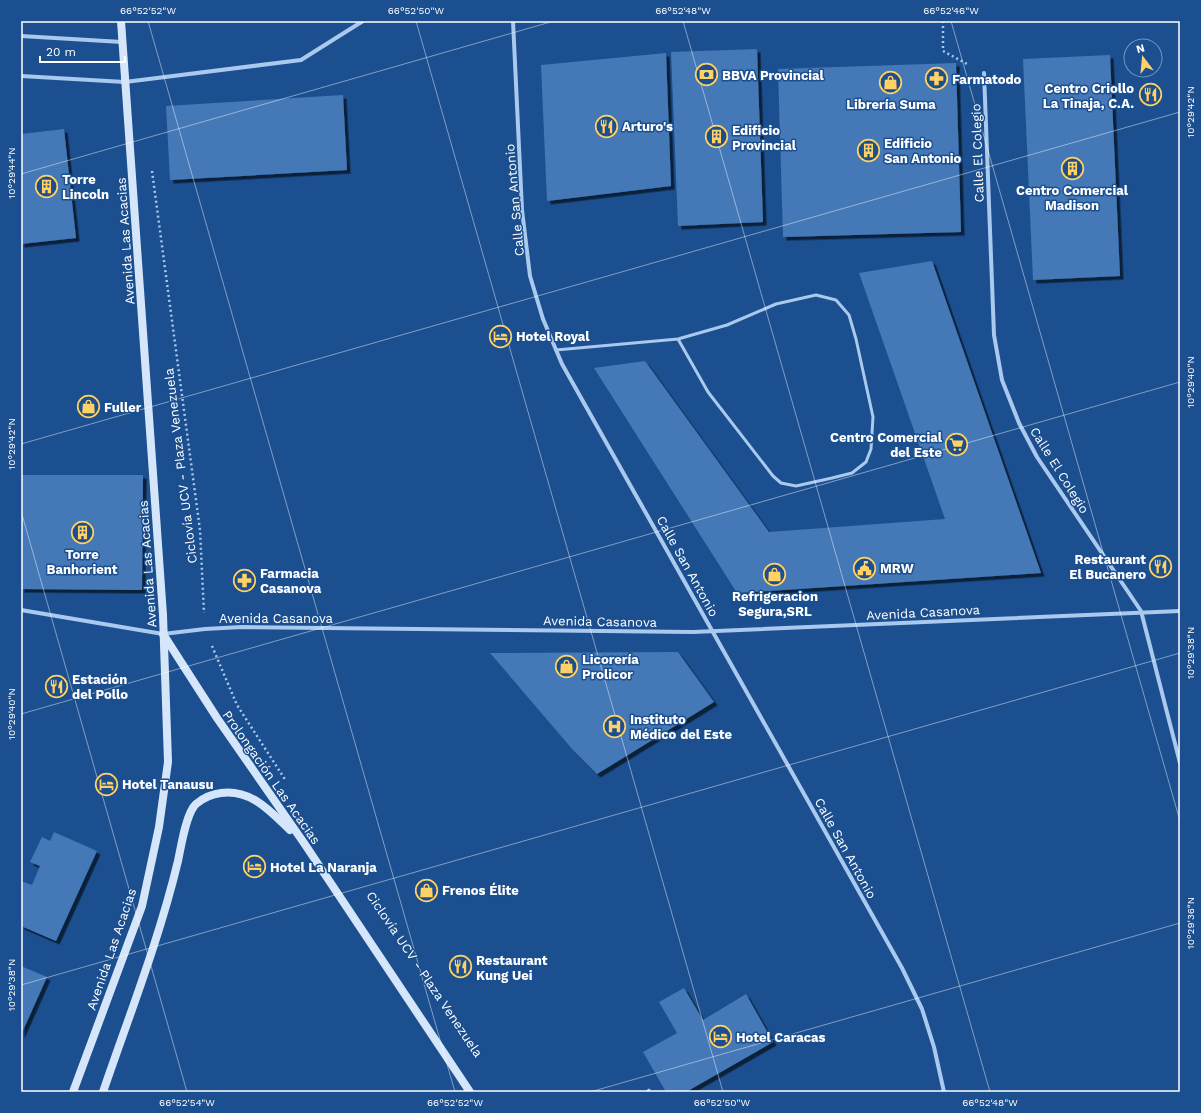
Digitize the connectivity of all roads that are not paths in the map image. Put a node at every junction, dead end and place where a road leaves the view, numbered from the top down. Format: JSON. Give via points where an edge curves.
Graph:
{"nodes":[{"id":1,"x":121,"y":21,"type":"edge"},
{"id":2,"x":363,"y":21,"type":"edge"},
{"id":3,"x":513,"y":21,"type":"edge"},
{"id":4,"x":21,"y":36,"type":"edge"},
{"id":5,"x":122,"y":42,"type":"junction"},
{"id":6,"x":984,"y":73,"type":"road end"},
{"id":7,"x":21,"y":76,"type":"edge"},
{"id":8,"x":125,"y":82,"type":"junction"},
{"id":9,"x":678,"y":339,"type":"junction"},
{"id":10,"x":556,"y":350,"type":"junction"},
{"id":11,"x":21,"y":610,"type":"edge"},
{"id":12,"x":1180,"y":611,"type":"edge"},
{"id":13,"x":1141,"y":612,"type":"junction"},
{"id":14,"x":713,"y":632,"type":"junction"},
{"id":15,"x":163,"y":634,"type":"junction"},
{"id":16,"x":1180,"y":763,"type":"edge"},
{"id":17,"x":304,"y":843,"type":"junction"},
{"id":18,"x":73,"y":1092,"type":"edge"},
{"id":19,"x":103,"y":1092,"type":"edge"},
{"id":20,"x":470,"y":1092,"type":"edge"},
{"id":21,"x":944,"y":1092,"type":"edge"}],
"edges":[{"from":1,"to":5,"type":"main road","name":"Avenida Las Acacias"},
{"from":2,"to":8,"type":"street","via":[[301,60]]},
{"from":3,"to":10,"type":"street","name":"Calle San Antonio","via":[[522,210],[530,276]]},
{"from":4,"to":5,"type":"street"},
{"from":5,"to":8,"type":"main road","name":"Avenida Las Acacias"},
{"from":6,"to":13,"type":"street","name":"Calle El Colegio","via":[[994,335],[1002,380],[1019,423],[1037,457]]},
{"from":7,"to":8,"type":"street"},
{"from":8,"to":15,"type":"main road","name":"Avenida Las Acacias"},
{"from":9,"to":9,"type":"lane","via":[[727,325],[776,304],[816,295],[836,300],[849,315],[873,417],[871,449],[866,462],[852,472],[832,478],[796,486],[781,483],[708,392]]},
{"from":9,"to":10,"type":"lane"},
{"from":10,"to":14,"type":"street","name":"Calle San Antonio"},
{"from":11,"to":15,"type":"street","name":"Avenida Casanova"},
{"from":12,"to":13,"type":"street","name":"Avenida Casanova"},
{"from":13,"to":14,"type":"street","name":"Avenida Casanova"},
{"from":13,"to":16,"type":"street","name":"Calle El Colegio"},
{"from":14,"to":15,"type":"street","name":"Avenida Casanova","via":[[250,627]]},
{"from":14,"to":21,"type":"street","name":"Calle San Antonio","via":[[902,968],[922,1009]]},
{"from":15,"to":17,"type":"main road","name":"Prolongación Las Acacias","via":[[216,718]]},
{"from":15,"to":18,"type":"main road","name":"Avenida Las Acacias","via":[[168,762],[159,827],[142,906]]},
{"from":17,"to":19,"type":"main road","via":[[265,806],[250,796],[231,792],[213,794],[196,804],[187,821],[167,903]]},
{"from":17,"to":20,"type":"main road","name":"Prolongación Las Acacias"}]}
